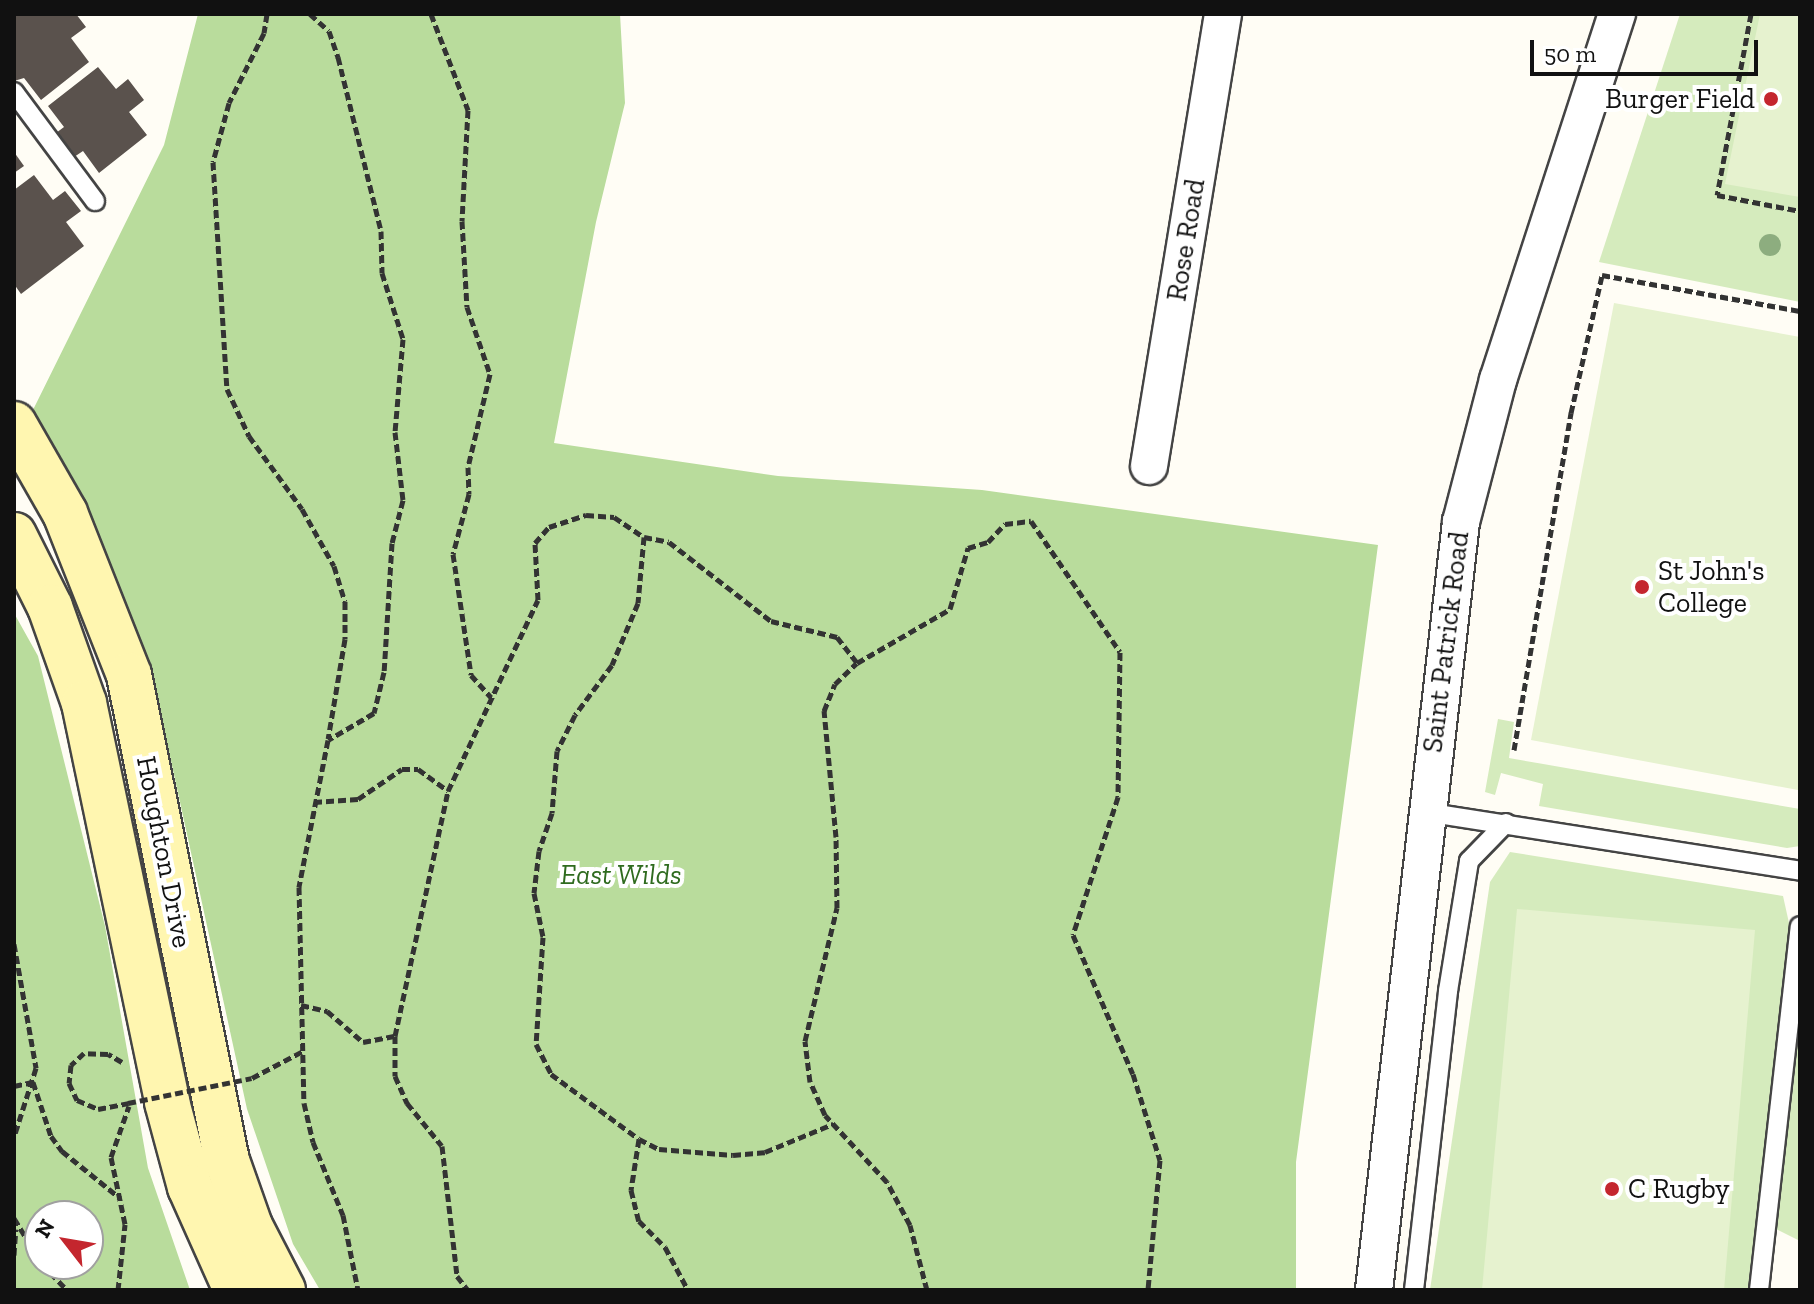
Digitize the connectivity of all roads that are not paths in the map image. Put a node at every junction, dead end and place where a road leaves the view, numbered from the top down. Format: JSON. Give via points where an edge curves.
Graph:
{"nodes":[{"id":1,"x":1223,"y":14,"type":"edge"},
{"id":2,"x":1617,"y":14,"type":"edge"},
{"id":3,"x":14,"y":92,"type":"edge"},
{"id":4,"x":95,"y":201,"type":"dead end"},
{"id":5,"x":14,"y":424,"type":"edge"},
{"id":6,"x":1149,"y":466,"type":"dead end"},
{"id":7,"x":14,"y":535,"type":"edge"},
{"id":8,"x":1425,"y":812,"type":"junction"},
{"id":9,"x":1506,"y":823,"type":"junction"},
{"id":10,"x":1800,"y":871,"type":"edge"},
{"id":11,"x":1800,"y":926,"type":"edge"},
{"id":12,"x":236,"y":1290,"type":"edge"},
{"id":13,"x":283,"y":1290,"type":"edge"},
{"id":14,"x":1374,"y":1290,"type":"edge"},
{"id":15,"x":1414,"y":1290,"type":"edge"},
{"id":16,"x":1759,"y":1290,"type":"edge"}],
"edges":[{"from":1,"to":6,"type":"street","name":"Rose Road"},
{"from":2,"to":8,"type":"street","name":"Saint Patrick Road","via":[[1472,476],[1454,562]]},
{"from":3,"to":4,"type":"lane"},
{"from":5,"to":13,"type":"main road","name":"Houghton Drive","via":[[71,527],[129,675],[226,1158],[250,1226]]},
{"from":7,"to":12,"type":"main road","name":"Houghton Drive","via":[[50,607],[84,703],[167,1102],[190,1187]]},
{"from":8,"to":9,"type":"lane"},
{"from":8,"to":14,"type":"street","name":"Saint Patrick Road"},
{"from":9,"to":10,"type":"lane"},
{"from":9,"to":15,"type":"lane","via":[[1469,861]]},
{"from":11,"to":16,"type":"lane"}]}
